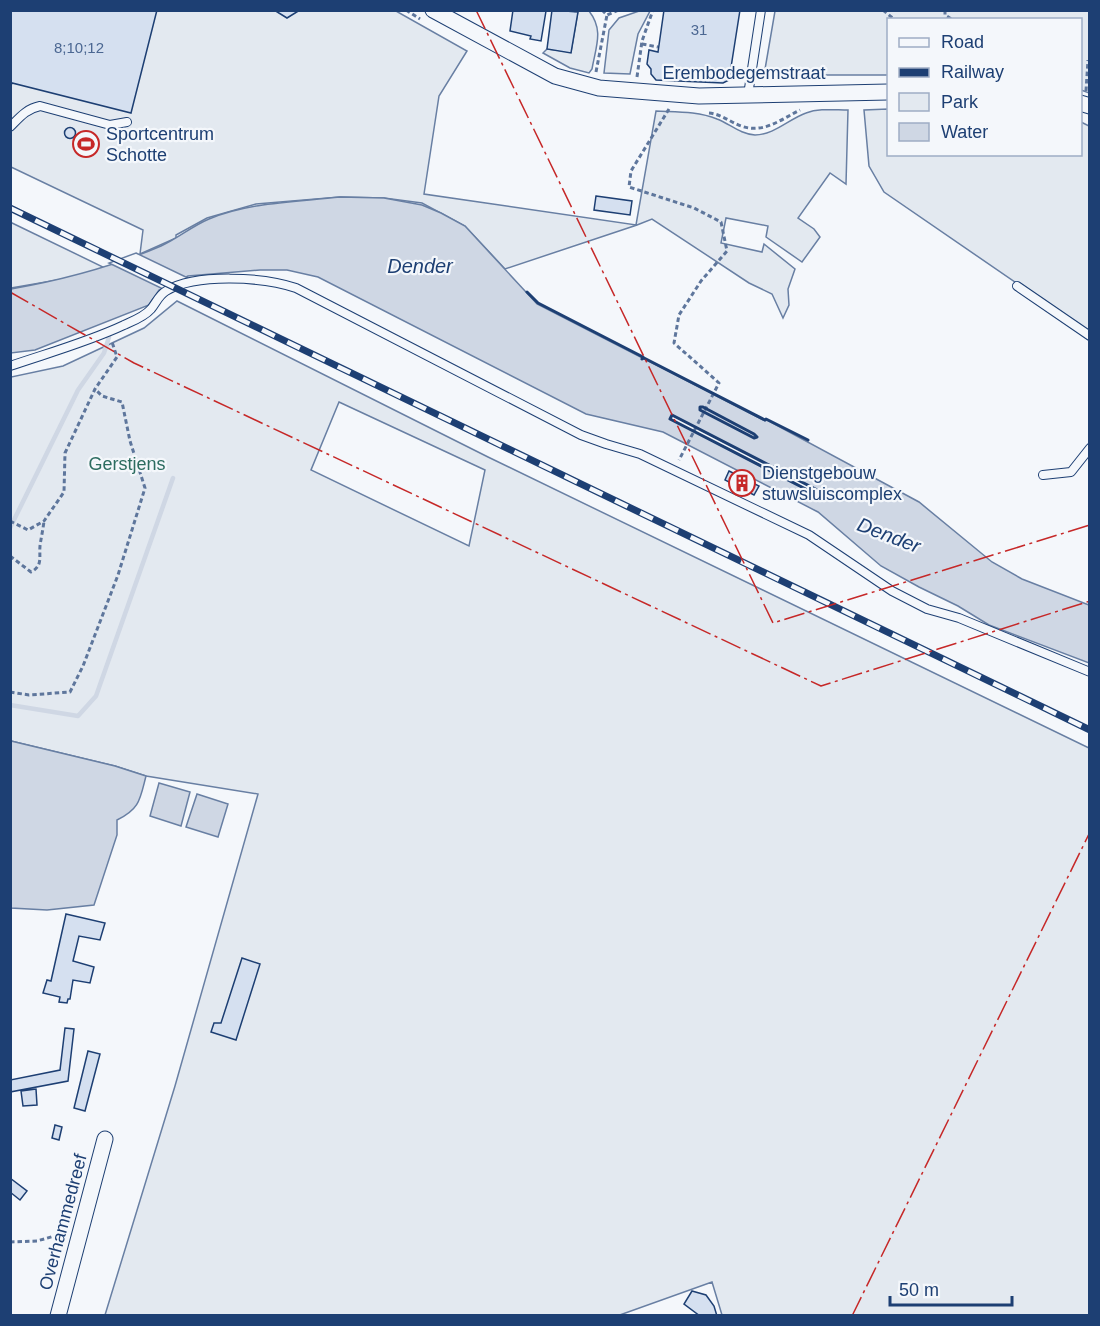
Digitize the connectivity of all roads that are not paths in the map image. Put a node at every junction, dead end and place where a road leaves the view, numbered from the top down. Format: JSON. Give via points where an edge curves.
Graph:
{"nodes":[{"id":1,"x":433,"y":10,"type":"edge"},
{"id":2,"x":761,"y":10,"type":"edge"},
{"id":3,"x":887,"y":92,"type":"edge"},
{"id":4,"x":748,"y":95,"type":"junction"},
{"id":5,"x":127,"y":122,"type":"dead end"},
{"id":6,"x":10,"y":127,"type":"edge"},
{"id":7,"x":1017,"y":286,"type":"dead end"},
{"id":8,"x":1089,"y":336,"type":"edge"},
{"id":9,"x":10,"y":366,"type":"edge"},
{"id":10,"x":1089,"y":448,"type":"edge"},
{"id":11,"x":1043,"y":475,"type":"dead end"},
{"id":12,"x":1089,"y":672,"type":"edge"},
{"id":13,"x":105,"y":1139,"type":"dead end"},
{"id":14,"x":58,"y":1316,"type":"edge"}],
"edges":[{"from":1,"to":4,"type":"street","name":"Erembodegemstraat","via":[[555,76],[596,88],[699,96]]},
{"from":2,"to":4,"type":"lane"},
{"from":3,"to":4,"type":"street","name":"Erembodegemstraat"},
{"from":5,"to":6,"type":"lane","via":[[110,124],[40,106],[22,114]]},
{"from":7,"to":8,"type":"lane"},
{"from":9,"to":12,"type":"lane","via":[[109,332],[143,316],[164,292],[193,281],[279,282],[581,435],[640,454],[809,535],[892,591],[927,609],[959,618]]},
{"from":10,"to":11,"type":"lane","via":[[1071,472]]},
{"from":13,"to":14,"type":"street","name":"Overhammedreef"}]}
